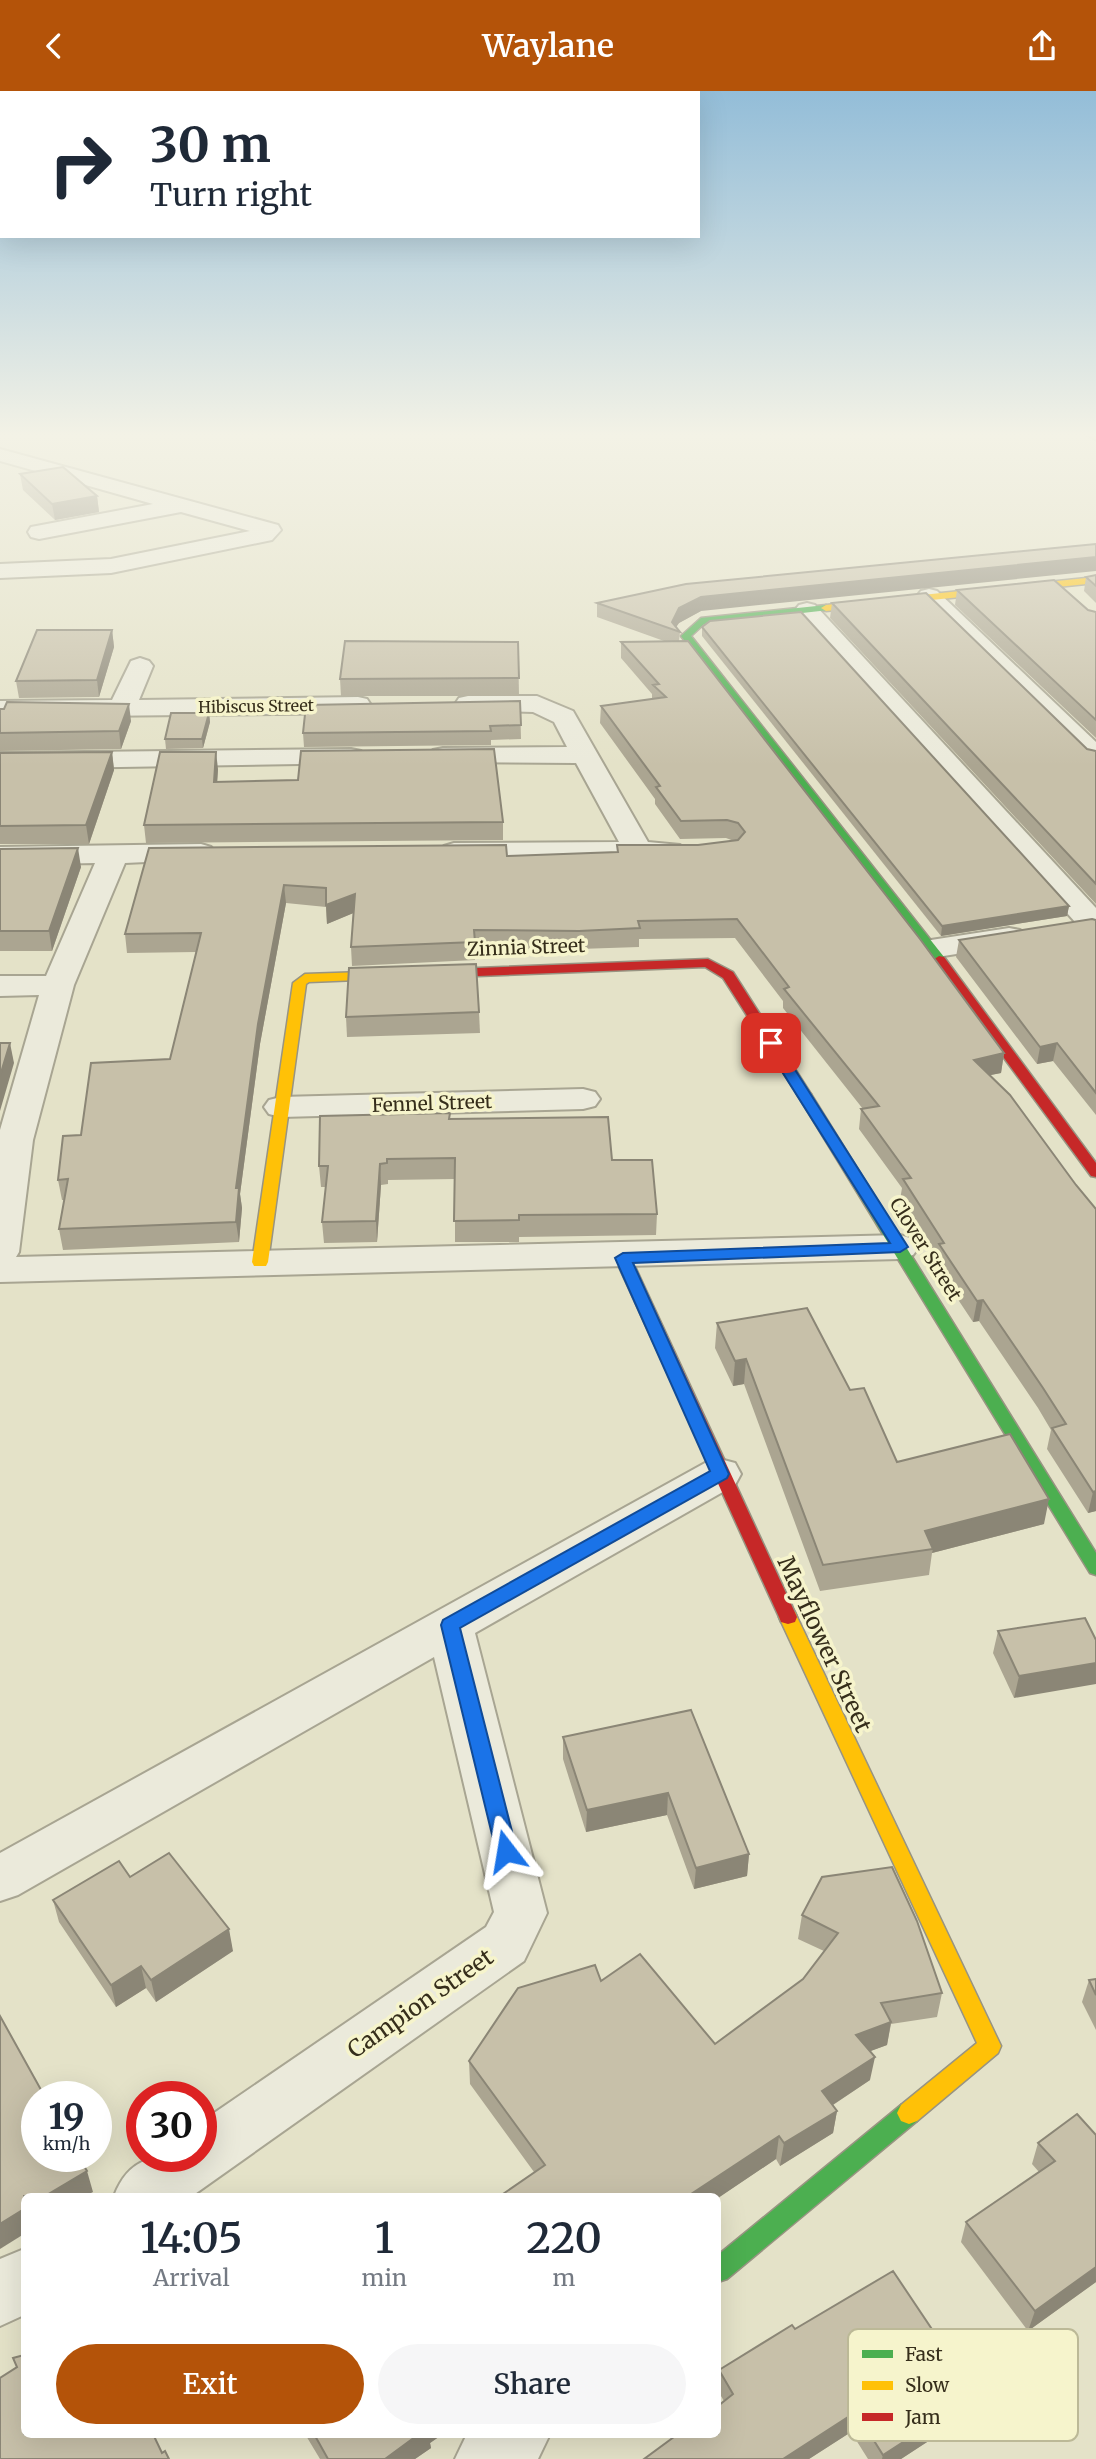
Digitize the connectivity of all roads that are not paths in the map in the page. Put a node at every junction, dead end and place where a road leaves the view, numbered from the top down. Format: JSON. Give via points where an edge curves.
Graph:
{"nodes":[{"id":1,"x":215,"y":545,"type":"edge"},
{"id":2,"x":0,"y":571,"type":"edge"},
{"id":3,"x":1096,"y":580,"type":"edge"},
{"id":4,"x":1058,"y":584,"type":"junction"},
{"id":5,"x":929,"y":596,"type":"junction"},
{"id":6,"x":1087,"y":609,"type":"edge"},
{"id":7,"x":807,"y":610,"type":"junction"},
{"id":8,"x":140,"y":666,"type":"dead end"},
{"id":9,"x":384,"y":705,"type":"edge"},
{"id":10,"x":440,"y":705,"type":"edge"},
{"id":11,"x":122,"y":708,"type":"junction"},
{"id":12,"x":0,"y":709,"type":"edge"},
{"id":13,"x":584,"y":755,"type":"junction"},
{"id":14,"x":376,"y":757,"type":"edge"},
{"id":15,"x":417,"y":757,"type":"edge"},
{"id":16,"x":1096,"y":757,"type":"edge"},
{"id":17,"x":0,"y":761,"type":"edge"},
{"id":18,"x":638,"y":851,"type":"junction"},
{"id":19,"x":701,"y":851,"type":"edge"},
{"id":20,"x":431,"y":852,"type":"edge"},
{"id":21,"x":224,"y":853,"type":"edge"},
{"id":22,"x":114,"y":854,"type":"junction"},
{"id":23,"x":0,"y":856,"type":"edge"},
{"id":24,"x":1095,"y":924,"type":"edge"},
{"id":25,"x":931,"y":949,"type":"junction"},
{"id":26,"x":708,"y":963,"type":"joint"},
{"id":27,"x":58,"y":985,"type":"junction"},
{"id":28,"x":0,"y":986,"type":"edge"},
{"id":29,"x":583,"y":1099,"type":"dead end"},
{"id":30,"x":281,"y":1107,"type":"junction"},
{"id":31,"x":8,"y":1140,"type":"edge"},
{"id":32,"x":1096,"y":1173,"type":"edge"},
{"id":33,"x":900,"y":1247,"type":"junction"},
{"id":34,"x":0,"y":1252,"type":"edge"},
{"id":35,"x":623,"y":1258,"type":"junction"},
{"id":36,"x":260,"y":1262,"type":"junction"},
{"id":37,"x":0,"y":1270,"type":"edge"},
{"id":38,"x":720,"y":1474,"type":"junction"},
{"id":39,"x":1096,"y":1568,"type":"edge"},
{"id":40,"x":450,"y":1625,"type":"junction"},
{"id":41,"x":0,"y":1878,"type":"edge"},
{"id":42,"x":147,"y":2193,"type":"edge"},
{"id":43,"x":721,"y":2268,"type":"edge"},
{"id":44,"x":21,"y":2281,"type":"edge"},
{"id":45,"x":0,"y":2296,"type":"edge"},
{"id":46,"x":513,"y":2438,"type":"edge"},
{"id":47,"x":488,"y":2459,"type":"edge"}],
"edges":[{"from":1,"to":2,"type":"street","via":[[111,566]]},
{"from":3,"to":4,"type":"street"},
{"from":4,"to":5,"type":"street"},
{"from":4,"to":6,"type":"street"},
{"from":5,"to":7,"type":"street"},
{"from":5,"to":16,"type":"street"},
{"from":7,"to":24,"type":"street"},
{"from":7,"to":25,"type":"street","via":[[702,621],[685,636]]},
{"from":8,"to":11,"type":"street"},
{"from":9,"to":11,"type":"street","name":"Hibiscus Street"},
{"from":10,"to":13,"type":"street","via":[[537,704],[552,709],[564,717]]},
{"from":11,"to":12,"type":"street","name":"Hibiscus Street"},
{"from":13,"to":15,"type":"street"},
{"from":13,"to":18,"type":"street"},
{"from":14,"to":17,"type":"street"},
{"from":18,"to":19,"type":"street"},
{"from":18,"to":20,"type":"street"},
{"from":21,"to":22,"type":"street"},
{"from":22,"to":23,"type":"street"},
{"from":22,"to":27,"type":"street"},
{"from":24,"to":25,"type":"street"},
{"from":25,"to":32,"type":"street"},
{"from":26,"to":30,"type":"street","name":"Zinnia Street","via":[[305,978],[300,983]]},
{"from":26,"to":33,"type":"street","name":"Clover Street","via":[[728,975]]},
{"from":27,"to":28,"type":"street"},
{"from":27,"to":31,"type":"street"},
{"from":29,"to":30,"type":"street","name":"Fennel Street"},
{"from":30,"to":36,"type":"street"},
{"from":31,"to":34,"type":"street"},
{"from":33,"to":35,"type":"street"},
{"from":33,"to":39,"type":"street","name":"Clover Street"},
{"from":35,"to":36,"type":"street"},
{"from":35,"to":38,"type":"street","name":"Mayflower Street"},
{"from":36,"to":37,"type":"street"},
{"from":38,"to":40,"type":"street"},
{"from":38,"to":43,"type":"street","name":"Mayflower Street","via":[[990,2046]]},
{"from":40,"to":41,"type":"street"},
{"from":40,"to":42,"type":"street","name":"Campion Street","via":[[521,1913],[505,1944]]},
{"from":44,"to":45,"type":"street"},
{"from":46,"to":47,"type":"street"}]}
